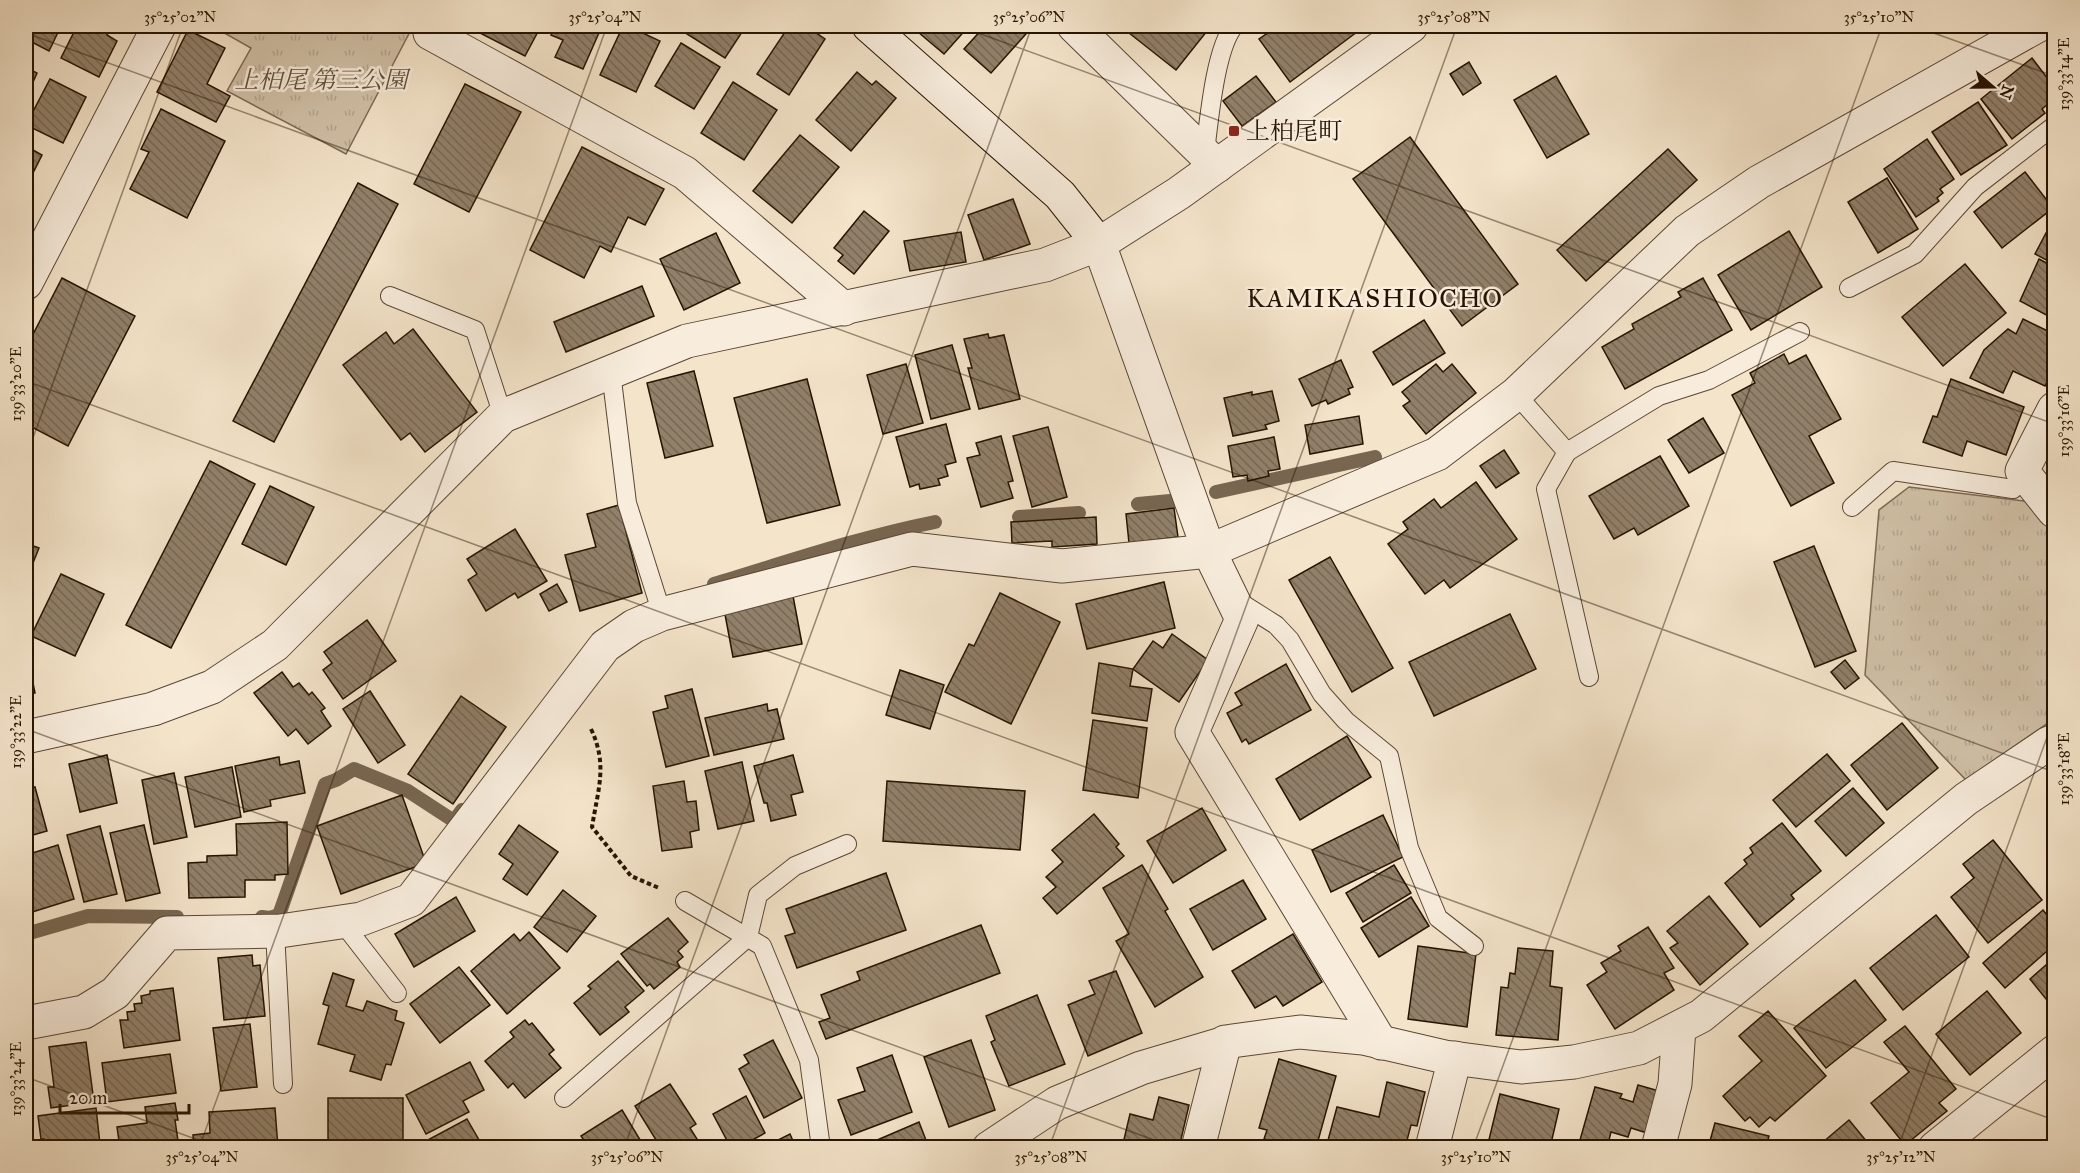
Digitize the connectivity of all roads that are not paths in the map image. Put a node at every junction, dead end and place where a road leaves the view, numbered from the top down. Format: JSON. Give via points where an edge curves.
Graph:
{"nodes":[{"id":1,"x":159,"y":26,"type":"edge"},
{"id":2,"x":435,"y":26,"type":"edge"},
{"id":3,"x":869,"y":26,"type":"edge"},
{"id":4,"x":1074,"y":26,"type":"edge"},
{"id":5,"x":1234,"y":26,"type":"edge"},
{"id":6,"x":1411,"y":26,"type":"edge"},
{"id":7,"x":2037,"y":26,"type":"edge"},
{"id":8,"x":2049,"y":26,"type":"edge"},
{"id":9,"x":2055,"y":34,"type":"edge"},
{"id":10,"x":2054,"y":126,"type":"edge"},
{"id":11,"x":1211,"y":159,"type":"junction"},
{"id":12,"x":1099,"y":244,"type":"junction"},
{"id":13,"x":26,"y":283,"type":"edge"},
{"id":14,"x":1848,"y":288,"type":"dead end"},
{"id":15,"x":390,"y":296,"type":"dead end"},
{"id":16,"x":844,"y":309,"type":"junction"},
{"id":17,"x":1800,"y":332,"type":"dead end"},
{"id":18,"x":611,"y":372,"type":"junction"},
{"id":19,"x":1516,"y":394,"type":"junction"},
{"id":20,"x":2055,"y":409,"type":"edge"},
{"id":21,"x":503,"y":416,"type":"junction"},
{"id":22,"x":1567,"y":452,"type":"junction"},
{"id":23,"x":2022,"y":471,"type":"junction"},
{"id":24,"x":1852,"y":507,"type":"dead end"},
{"id":25,"x":2055,"y":511,"type":"edge"},
{"id":26,"x":1209,"y":551,"type":"junction"},
{"id":27,"x":1233,"y":597,"type":"junction"},
{"id":28,"x":662,"y":614,"type":"junction"},
{"id":29,"x":1589,"y":677,"type":"dead end"},
{"id":30,"x":26,"y":737,"type":"edge"},
{"id":31,"x":2055,"y":741,"type":"edge"},
{"id":32,"x":847,"y":844,"type":"dead end"},
{"id":33,"x":685,"y":901,"type":"dead end"},
{"id":34,"x":342,"y":922,"type":"junction"},
{"id":35,"x":275,"y":931,"type":"junction"},
{"id":36,"x":748,"y":937,"type":"junction"},
{"id":37,"x":1474,"y":946,"type":"dead end"},
{"id":38,"x":397,"y":993,"type":"dead end"},
{"id":39,"x":26,"y":1023,"type":"edge"},
{"id":40,"x":1679,"y":1028,"type":"junction"},
{"id":41,"x":1225,"y":1042,"type":"junction"},
{"id":42,"x":1381,"y":1043,"type":"junction"},
{"id":43,"x":2055,"y":1052,"type":"edge"},
{"id":44,"x":1455,"y":1058,"type":"junction"},
{"id":45,"x":283,"y":1083,"type":"dead end"},
{"id":46,"x":564,"y":1098,"type":"dead end"},
{"id":47,"x":821,"y":1148,"type":"edge"},
{"id":48,"x":989,"y":1148,"type":"edge"},
{"id":49,"x":1198,"y":1148,"type":"edge"},
{"id":50,"x":1432,"y":1148,"type":"edge"},
{"id":51,"x":1658,"y":1148,"type":"edge"},
{"id":52,"x":1935,"y":1148,"type":"edge"}],
"edges":[{"from":1,"to":13,"type":"street"},
{"from":2,"to":16,"type":"street","via":[[430,33],[685,173]]},
{"from":3,"to":12,"type":"street","via":[[1060,195]]},
{"from":4,"to":11,"type":"street"},
{"from":5,"to":11,"type":"lane","via":[[1227,33],[1215,81]]},
{"from":6,"to":11,"type":"street"},
{"from":7,"to":19,"type":"street","via":[[1759,182],[1687,231]]},
{"from":8,"to":9,"type":"street"},
{"from":10,"to":14,"type":"lane","via":[[1976,187],[1915,254]]},
{"from":11,"to":12,"type":"street"},
{"from":12,"to":16,"type":"street","via":[[1045,266]]},
{"from":12,"to":26,"type":"street"},
{"from":15,"to":21,"type":"lane","via":[[475,330]]},
{"from":16,"to":18,"type":"street","via":[[687,341]]},
{"from":17,"to":22,"type":"lane","via":[[1709,380],[1659,396]]},
{"from":18,"to":21,"type":"street"},
{"from":18,"to":28,"type":"lane","via":[[627,503]]},
{"from":19,"to":22,"type":"lane"},
{"from":19,"to":26,"type":"street","via":[[1437,454]]},
{"from":20,"to":23,"type":"street"},
{"from":21,"to":30,"type":"street","via":[[275,645],[212,687],[153,710]]},
{"from":22,"to":29,"type":"lane","via":[[1546,489]]},
{"from":23,"to":24,"type":"lane","via":[[2013,489],[1893,471]]},
{"from":23,"to":25,"type":"street"},
{"from":26,"to":27,"type":"street"},
{"from":26,"to":28,"type":"street","via":[[1062,566],[912,549]]},
{"from":27,"to":37,"type":"lane","via":[[1276,625],[1290,640],[1322,694],[1346,721],[1389,756],[1409,848],[1438,918]]},
{"from":27,"to":42,"type":"street","via":[[1242,619],[1192,732]]},
{"from":28,"to":34,"type":"street","via":[[634,626],[605,646],[411,900]]},
{"from":31,"to":40,"type":"street","via":[[1966,799],[1701,1016]]},
{"from":32,"to":36,"type":"lane","via":[[795,866],[758,895]]},
{"from":33,"to":36,"type":"lane"},
{"from":34,"to":35,"type":"street"},
{"from":34,"to":38,"type":"lane"},
{"from":35,"to":39,"type":"street","via":[[167,933],[115,993],[84,1012]]},
{"from":35,"to":45,"type":"lane"},
{"from":36,"to":46,"type":"lane"},
{"from":36,"to":47,"type":"lane","via":[[762,946],[809,1060]]},
{"from":40,"to":44,"type":"street","via":[[1639,1048],[1574,1062],[1521,1066]]},
{"from":40,"to":51,"type":"street","via":[[1675,1084]]},
{"from":41,"to":42,"type":"street","via":[[1300,1032]]},
{"from":41,"to":48,"type":"street","via":[[1141,1068],[1057,1103]]},
{"from":41,"to":49,"type":"street"},
{"from":42,"to":44,"type":"street"},
{"from":43,"to":52,"type":"street"},
{"from":44,"to":50,"type":"street"}]}
